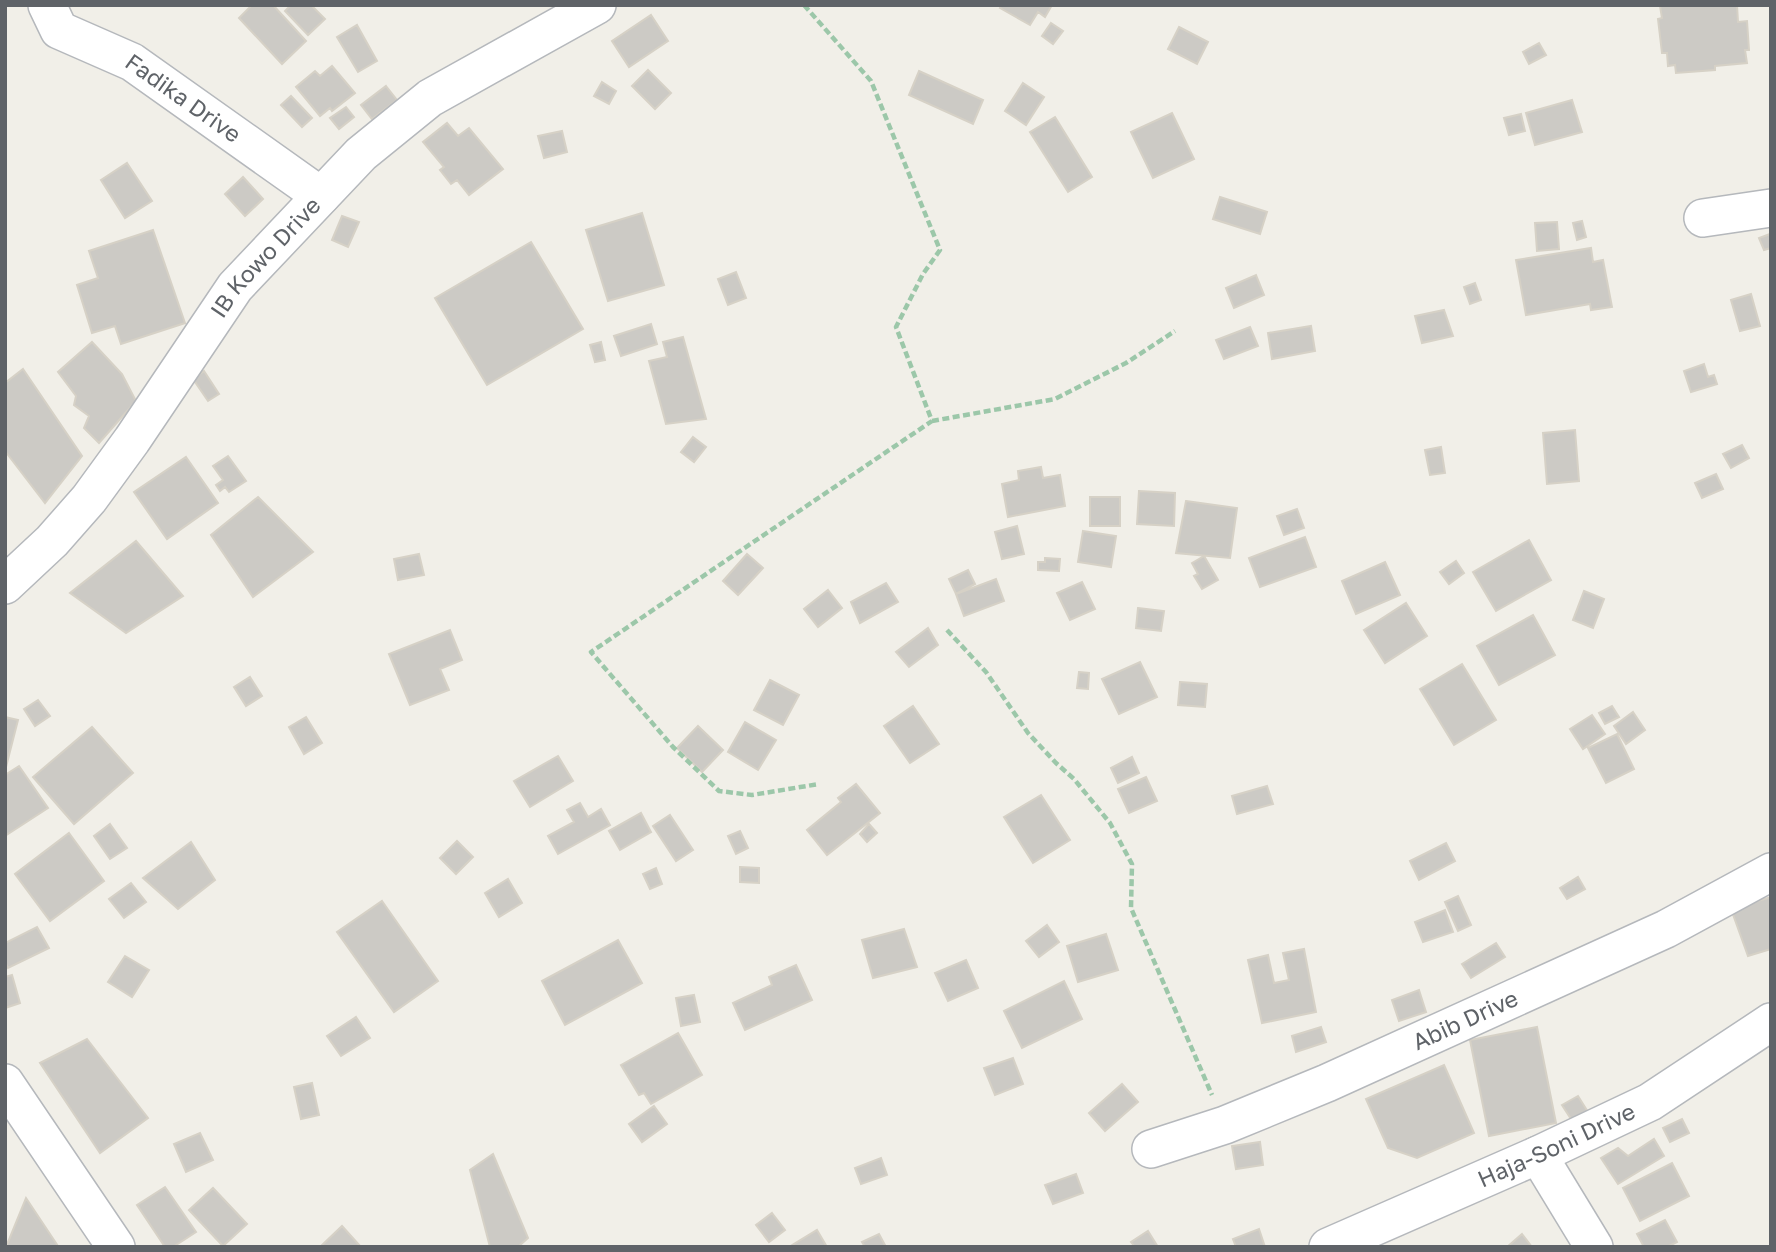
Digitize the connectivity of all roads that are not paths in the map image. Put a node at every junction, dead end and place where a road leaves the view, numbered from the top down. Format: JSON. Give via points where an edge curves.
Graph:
{"nodes":[{"id":1,"x":47,"y":5,"type":"edge"},
{"id":2,"x":597,"y":5,"type":"edge"},
{"id":3,"x":321,"y":196,"type":"junction"},
{"id":4,"x":1771,"y":208,"type":"edge"},
{"id":5,"x":1703,"y":218,"type":"dead end"},
{"id":6,"x":5,"y":585,"type":"edge"},
{"id":7,"x":1771,"y":872,"type":"edge"},
{"id":8,"x":1771,"y":1022,"type":"edge"},
{"id":9,"x":5,"y":1083,"type":"edge"},
{"id":10,"x":1151,"y":1149,"type":"dead end"},
{"id":11,"x":1538,"y":1155,"type":"junction"},
{"id":12,"x":116,"y":1247,"type":"edge"},
{"id":13,"x":1328,"y":1247,"type":"edge"},
{"id":14,"x":1594,"y":1247,"type":"edge"}],
"edges":[{"from":1,"to":3,"type":"street","name":"Fadika Drive","via":[[59,30],[132,62]]},
{"from":2,"to":3,"type":"street","name":"IB Kowo Drive","via":[[430,98],[361,154]]},
{"from":3,"to":6,"type":"street","name":"IB Kowo Drive","via":[[235,287],[89,499]]},
{"from":4,"to":5,"type":"street"},
{"from":7,"to":10,"type":"street","name":"Abib Drive","via":[[1666,929],[1326,1083],[1225,1125]]},
{"from":8,"to":11,"type":"street","name":"Haja-Soni Drive","via":[[1650,1102]]},
{"from":9,"to":12,"type":"street"},
{"from":11,"to":13,"type":"street","name":"Haja-Soni Drive"},
{"from":11,"to":14,"type":"street"}]}
